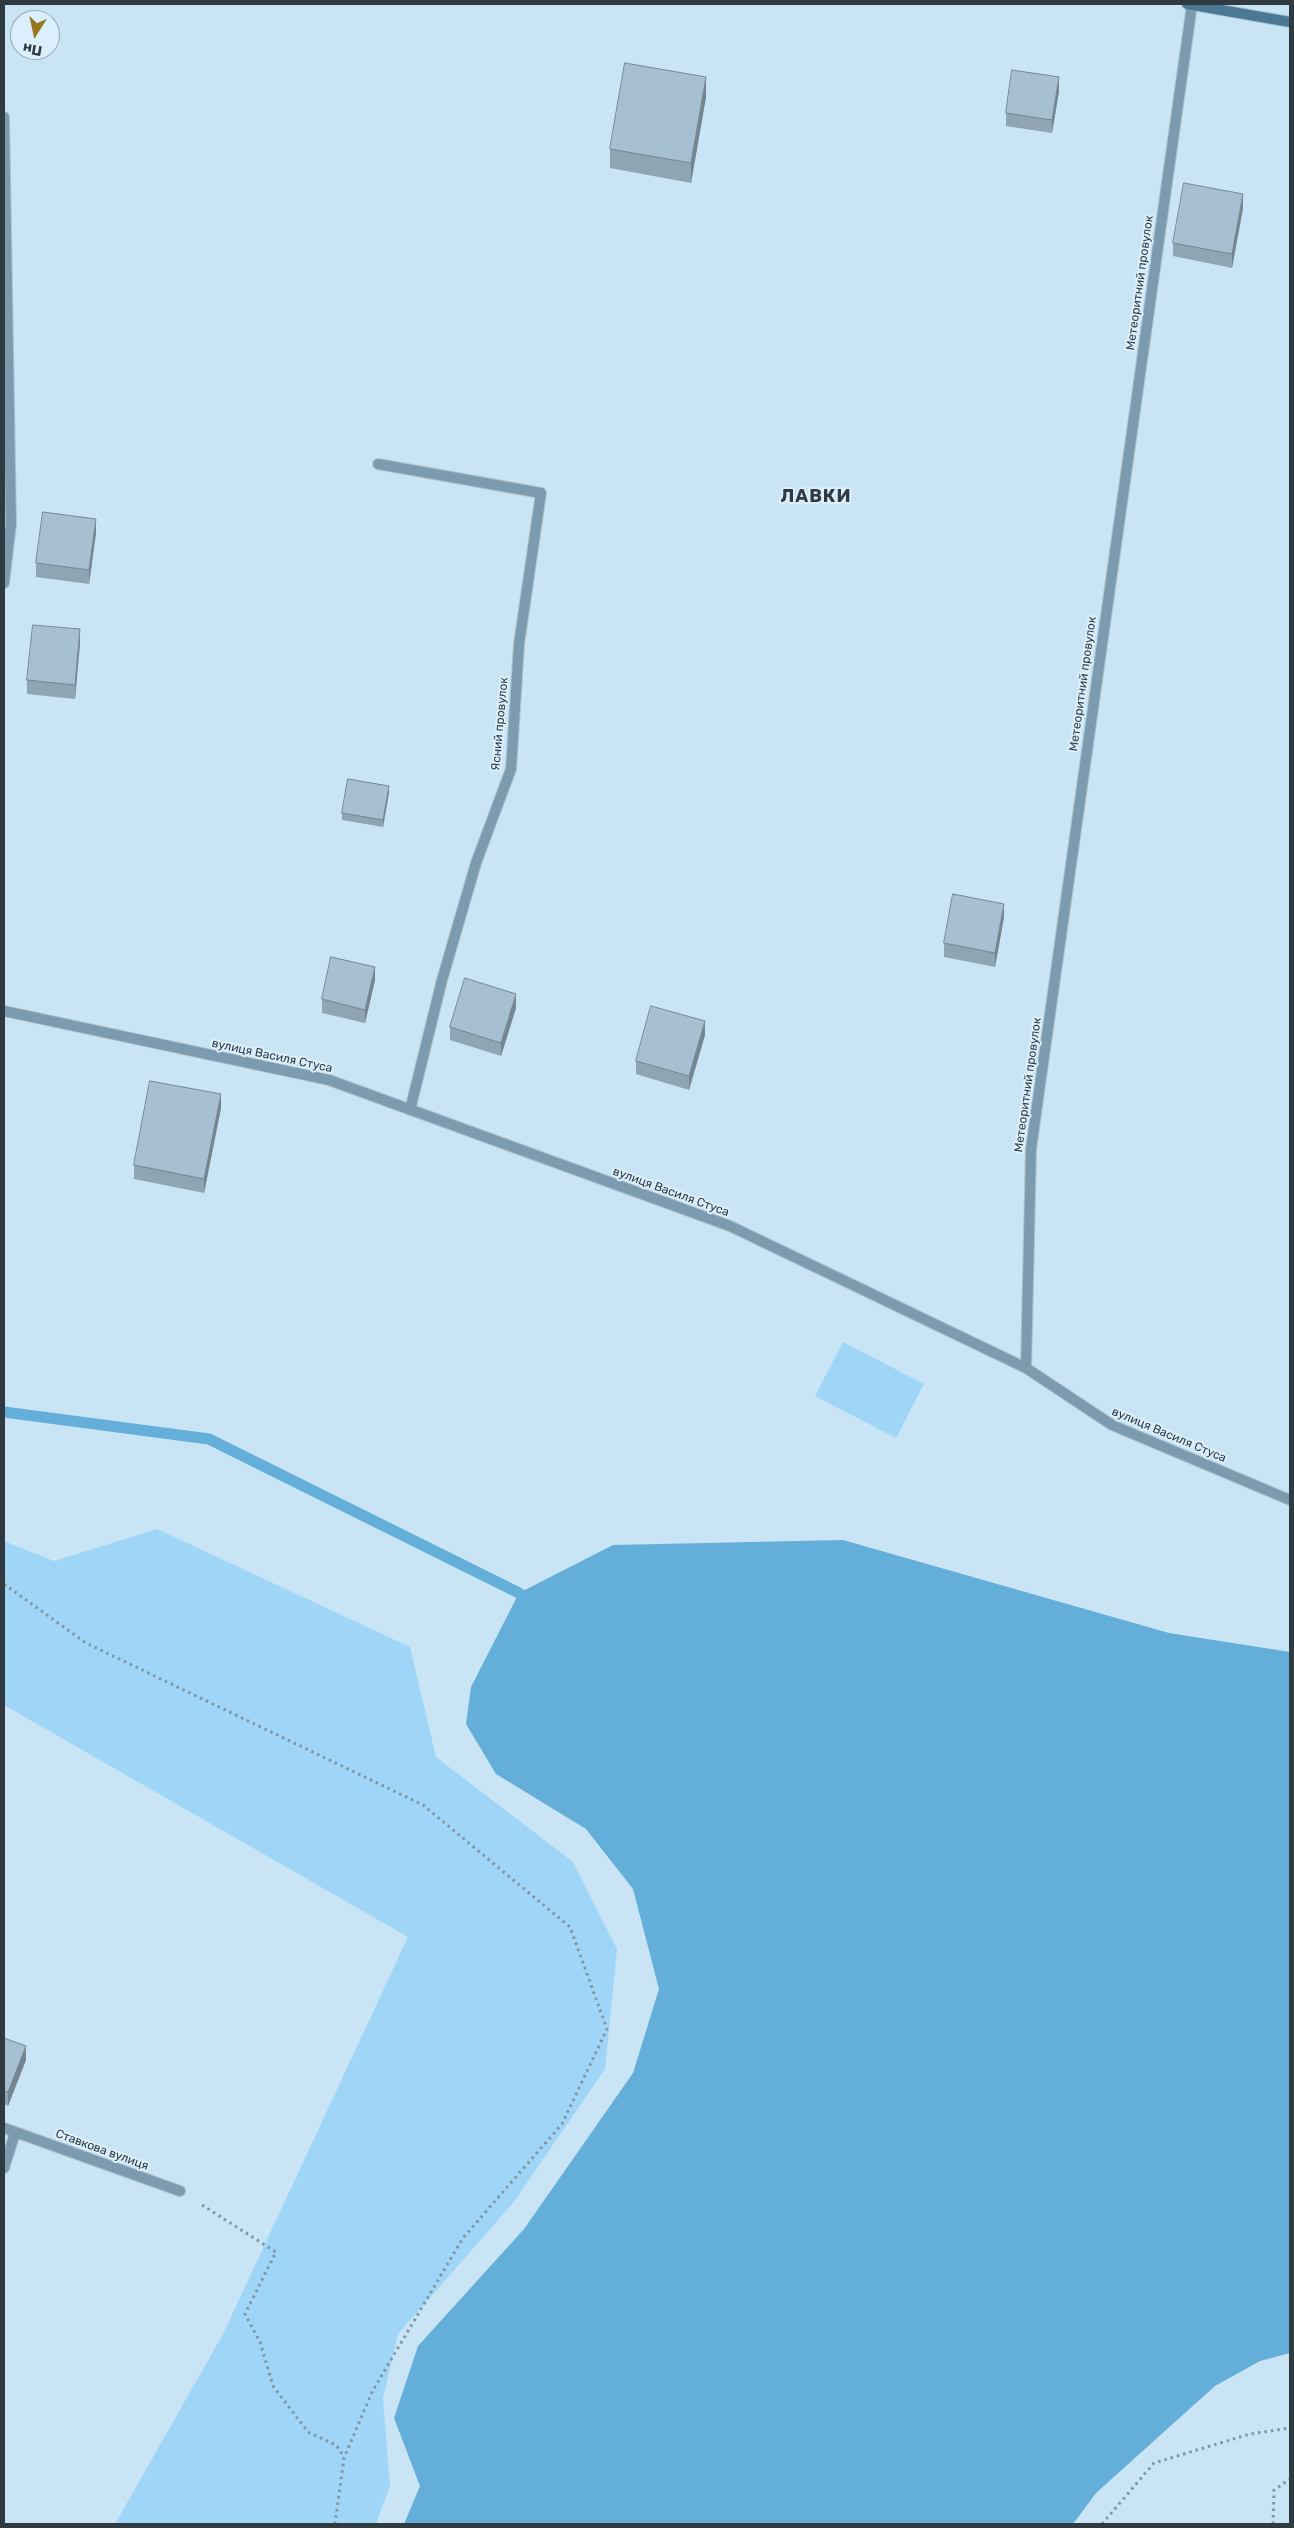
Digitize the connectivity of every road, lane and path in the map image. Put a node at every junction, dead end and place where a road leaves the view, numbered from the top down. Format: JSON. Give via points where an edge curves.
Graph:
{"nodes":[{"id":1,"x":1189,"y":4,"type":"edge"},
{"id":2,"x":1290,"y":22,"type":"edge"},
{"id":3,"x":4,"y":117,"type":"edge"},
{"id":4,"x":378,"y":464,"type":"dead end"},
{"id":5,"x":4,"y":583,"type":"edge"},
{"id":6,"x":4,"y":1011,"type":"edge"},
{"id":7,"x":410,"y":1110,"type":"junction"},
{"id":8,"x":1026,"y":1368,"type":"junction"},
{"id":9,"x":1290,"y":1500,"type":"edge"},
{"id":10,"x":4,"y":1584,"type":"edge"},
{"id":11,"x":4,"y":2128,"type":"edge"},
{"id":12,"x":15,"y":2132,"type":"junction"},
{"id":13,"x":4,"y":2168,"type":"edge"},
{"id":14,"x":180,"y":2191,"type":"joint"},
{"id":15,"x":1290,"y":2428,"type":"edge"},
{"id":16,"x":344,"y":2458,"type":"junction"},
{"id":17,"x":1290,"y":2479,"type":"edge"},
{"id":18,"x":336,"y":2524,"type":"edge"},
{"id":19,"x":1102,"y":2524,"type":"edge"},
{"id":20,"x":1273,"y":2524,"type":"edge"}],
"edges":[{"from":1,"to":2,"type":"street"},
{"from":1,"to":8,"type":"street","name":"Метеоритний провулок","via":[[1031,1149]]},
{"from":3,"to":5,"type":"street","via":[[11,524]]},
{"from":4,"to":7,"type":"street","name":"Ясний провулок","via":[[542,493],[520,644],[511,770],[473,872]]},
{"from":6,"to":7,"type":"street","name":"вулиця Василя Стуса","via":[[328,1080]]},
{"from":7,"to":8,"type":"street","name":"вулиця Василя Стуса","via":[[730,1226]]},
{"from":8,"to":9,"type":"street","name":"вулиця Василя Стуса","via":[[1112,1425]]},
{"from":10,"to":16,"type":"path","via":[[86,1643],[423,1805],[570,1927],[607,2029],[562,2124],[463,2238],[372,2392]]},
{"from":11,"to":12,"type":"street","name":"Ставкова вулиця"},
{"from":12,"to":13,"type":"street"},
{"from":12,"to":14,"type":"street","name":"Ставкова вулиця"},
{"from":14,"to":16,"type":"path","via":[[276,2252],[245,2314],[260,2342],[273,2386],[308,2432],[336,2445]]},
{"from":15,"to":19,"type":"path","via":[[1250,2434],[1154,2463]]},
{"from":16,"to":18,"type":"path"},
{"from":17,"to":20,"type":"path","via":[[1274,2490]]}]}
